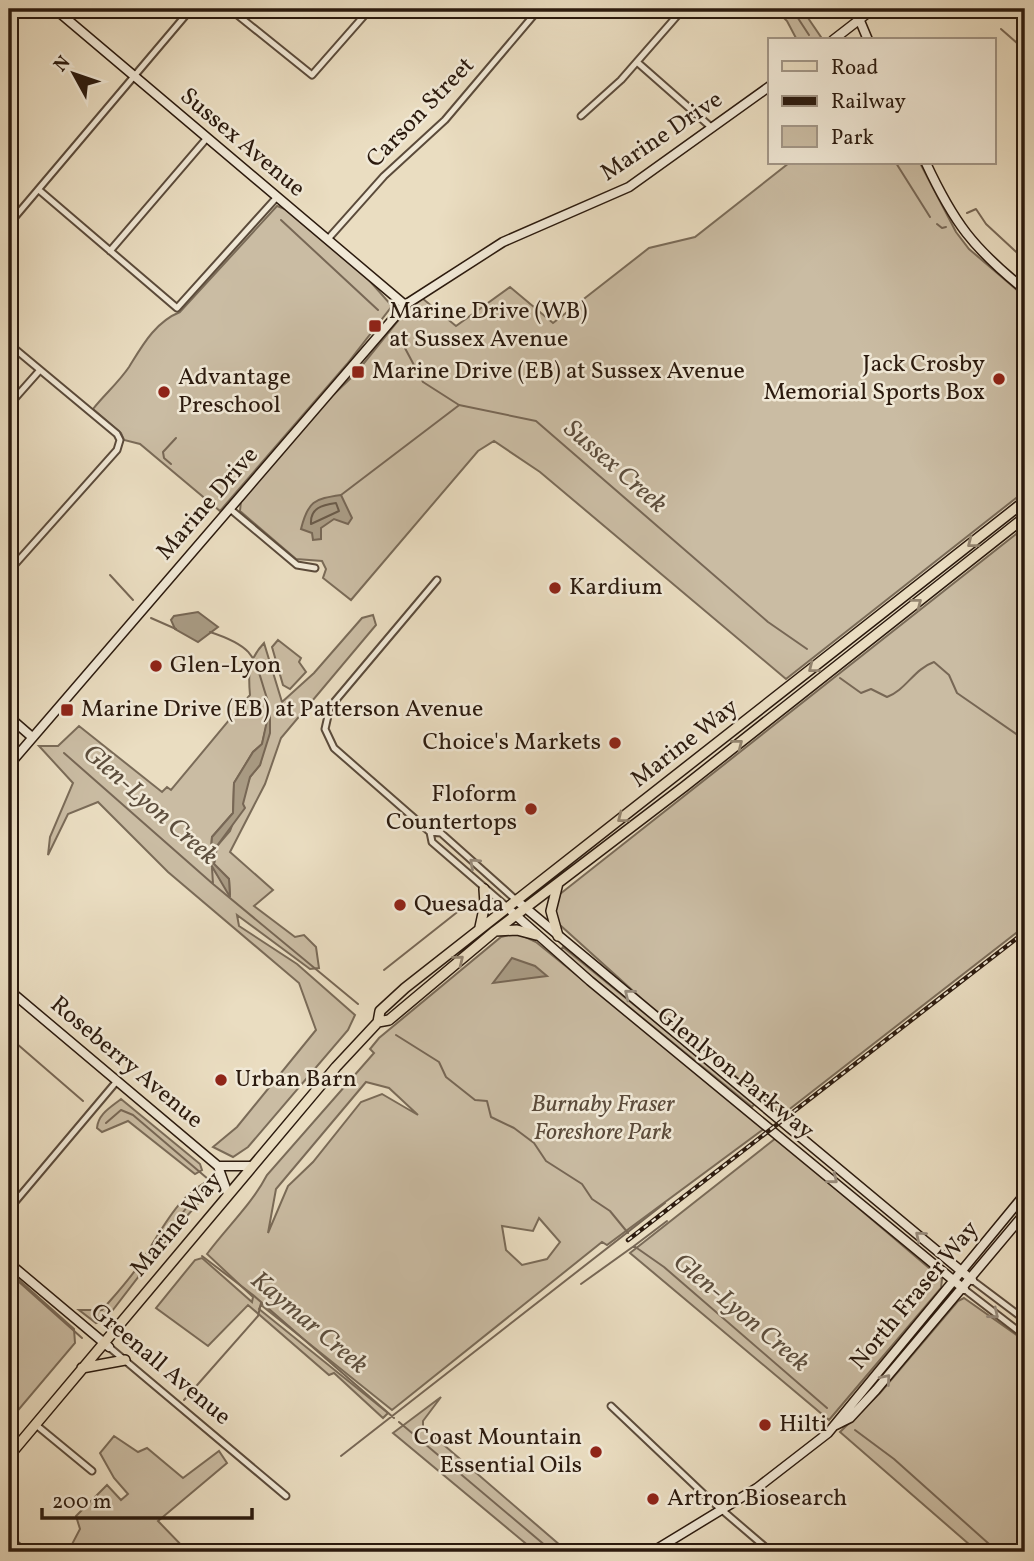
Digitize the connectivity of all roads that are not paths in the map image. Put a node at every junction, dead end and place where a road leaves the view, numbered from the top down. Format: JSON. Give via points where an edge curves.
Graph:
{"nodes":[{"id":1,"x":55,"y":9,"type":"edge"},
{"id":2,"x":191,"y":9,"type":"edge"},
{"id":3,"x":230,"y":9,"type":"edge"},
{"id":4,"x":370,"y":9,"type":"edge"},
{"id":5,"x":539,"y":9,"type":"edge"},
{"id":6,"x":683,"y":9,"type":"edge"},
{"id":7,"x":855,"y":9,"type":"edge"},
{"id":8,"x":873,"y":9,"type":"edge"},
{"id":9,"x":859,"y":20,"type":"junction"},
{"id":10,"x":836,"y":38,"type":"edge"},
{"id":11,"x":867,"y":38,"type":"edge"},
{"id":12,"x":637,"y":62,"type":"junction"},
{"id":13,"x":134,"y":76,"type":"junction"},
{"id":14,"x":768,"y":87,"type":"edge"},
{"id":15,"x":581,"y":116,"type":"dead end"},
{"id":16,"x":712,"y":128,"type":"junction"},
{"id":17,"x":207,"y":138,"type":"junction"},
{"id":18,"x":926,"y":164,"type":"edge"},
{"id":19,"x":39,"y":190,"type":"junction"},
{"id":20,"x":277,"y":197,"type":"junction"},
{"id":21,"x":9,"y":225,"type":"edge"},
{"id":22,"x":327,"y":240,"type":"junction"},
{"id":23,"x":110,"y":251,"type":"junction"},
{"id":24,"x":1025,"y":290,"type":"edge"},
{"id":25,"x":405,"y":306,"type":"junction"},
{"id":26,"x":9,"y":344,"type":"edge"},
{"id":27,"x":40,"y":370,"type":"junction"},
{"id":28,"x":9,"y":404,"type":"edge"},
{"id":29,"x":1025,"y":501,"type":"edge"},
{"id":30,"x":229,"y":508,"type":"junction"},
{"id":31,"x":1025,"y":517,"type":"edge"},
{"id":32,"x":315,"y":568,"type":"dead end"},
{"id":33,"x":9,"y":570,"type":"edge"},
{"id":34,"x":437,"y":580,"type":"dead end"},
{"id":35,"x":9,"y":716,"type":"edge"},
{"id":36,"x":33,"y":737,"type":"junction"},
{"id":37,"x":9,"y":765,"type":"edge"},
{"id":38,"x":430,"y":832,"type":"junction"},
{"id":39,"x":558,"y":883,"type":"junction"},
{"id":40,"x":484,"y":889,"type":"junction"},
{"id":41,"x":516,"y":900,"type":"junction"},
{"id":42,"x":507,"y":907,"type":"junction"},
{"id":43,"x":525,"y":908,"type":"junction"},
{"id":44,"x":515,"y":915,"type":"junction"},
{"id":45,"x":480,"y":927,"type":"junction"},
{"id":46,"x":495,"y":931,"type":"junction"},
{"id":47,"x":536,"y":935,"type":"junction"},
{"id":48,"x":558,"y":936,"type":"junction"},
{"id":49,"x":9,"y":990,"type":"edge"},
{"id":50,"x":377,"y":1023,"type":"junction"},
{"id":51,"x":117,"y":1082,"type":"junction"},
{"id":52,"x":218,"y":1166,"type":"junction"},
{"id":53,"x":252,"y":1166,"type":"junction"},
{"id":54,"x":228,"y":1194,"type":"junction"},
{"id":55,"x":1025,"y":1194,"type":"edge"},
{"id":56,"x":9,"y":1209,"type":"edge"},
{"id":57,"x":1025,"y":1213,"type":"edge"},
{"id":58,"x":9,"y":1263,"type":"edge"},
{"id":59,"x":961,"y":1271,"type":"junction"},
{"id":60,"x":954,"y":1279,"type":"junction"},
{"id":61,"x":972,"y":1280,"type":"junction"},
{"id":62,"x":964,"y":1289,"type":"junction"},
{"id":63,"x":1025,"y":1320,"type":"edge"},
{"id":64,"x":1025,"y":1336,"type":"edge"},
{"id":65,"x":106,"y":1344,"type":"junction"},
{"id":66,"x":125,"y":1360,"type":"junction"},
{"id":67,"x":82,"y":1368,"type":"junction"},
{"id":68,"x":611,"y":1406,"type":"dead end"},
{"id":69,"x":35,"y":1424,"type":"junction"},
{"id":70,"x":836,"y":1425,"type":"junction"},
{"id":71,"x":9,"y":1456,"type":"edge"},
{"id":72,"x":92,"y":1471,"type":"dead end"},
{"id":73,"x":286,"y":1496,"type":"dead end"},
{"id":74,"x":722,"y":1510,"type":"junction"},
{"id":75,"x":9,"y":1539,"type":"edge"},
{"id":76,"x":24,"y":1551,"type":"edge"},
{"id":77,"x":652,"y":1552,"type":"edge"},
{"id":78,"x":771,"y":1552,"type":"edge"}],
"edges":[{"from":1,"to":13,"type":"street","name":"Sussex Avenue"},
{"from":2,"to":13,"type":"street"},
{"from":3,"to":4,"type":"street","via":[[312,75]]},
{"from":5,"to":22,"type":"street","name":"Carson Street","via":[[444,120],[384,176]]},
{"from":6,"to":12,"type":"street"},
{"from":7,"to":9,"type":"street"},
{"from":8,"to":9,"type":"street"},
{"from":9,"to":10,"type":"street"},
{"from":9,"to":11,"type":"street"},
{"from":12,"to":15,"type":"street"},
{"from":12,"to":16,"type":"street"},
{"from":13,"to":17,"type":"street","name":"Sussex Avenue"},
{"from":13,"to":19,"type":"street"},
{"from":14,"to":16,"type":"street","name":"Marine Drive"},
{"from":16,"to":25,"type":"street","name":"Marine Drive","via":[[629,187],[503,243]]},
{"from":17,"to":20,"type":"street","name":"Sussex Avenue"},
{"from":17,"to":23,"type":"street"},
{"from":18,"to":24,"type":"street","via":[[968,239]]},
{"from":19,"to":21,"type":"street"},
{"from":19,"to":23,"type":"street"},
{"from":20,"to":22,"type":"street","name":"Sussex Avenue"},
{"from":20,"to":23,"type":"street","via":[[177,308]]},
{"from":22,"to":25,"type":"street","name":"Sussex Avenue"},
{"from":25,"to":30,"type":"street","name":"Marine Drive"},
{"from":26,"to":27,"type":"street"},
{"from":27,"to":28,"type":"street"},
{"from":27,"to":33,"type":"street","via":[[120,440],[117,450]]},
{"from":29,"to":41,"type":"main road","name":"Marine Way","one_way":true},
{"from":30,"to":32,"type":"street","via":[[297,565]]},
{"from":30,"to":36,"type":"street","name":"Marine Drive"},
{"from":39,"to":31,"type":"main road","name":"Marine Way","one_way":true},
{"from":34,"to":38,"type":"street","name":"Glenlyon Parkway","via":[[330,707],[325,724],[334,748]]},
{"from":35,"to":36,"type":"street"},
{"from":36,"to":37,"type":"street","name":"Marine Drive"},
{"from":38,"to":40,"type":"street","name":"Glenlyon Parkway","via":[[432,842]]},
{"from":41,"to":38,"type":"street","name":"Glenlyon Parkway","one_way":true,"via":[[441,833]]},
{"from":39,"to":43,"type":"main road","name":"Marine Way"},
{"from":39,"to":48,"type":"main road","via":[[551,911]]},
{"from":40,"to":42,"type":"street","name":"Glenlyon Parkway"},
{"from":40,"to":45,"type":"main road"},
{"from":41,"to":42,"type":"main road","name":"Marine Way"},
{"from":41,"to":43,"type":"street","name":"Glenlyon Parkway"},
{"from":42,"to":44,"type":"street","name":"Glenlyon Parkway"},
{"from":42,"to":45,"type":"main road","name":"Marine Way"},
{"from":43,"to":44,"type":"main road","name":"Marine Way"},
{"from":43,"to":48,"type":"street","name":"Glenlyon Parkway"},
{"from":44,"to":46,"type":"main road","name":"Marine Way"},
{"from":44,"to":47,"type":"street","name":"Glenlyon Parkway"},
{"from":45,"to":50,"type":"main road","name":"Marine Way","via":[[405,988],[380,1012]]},
{"from":46,"to":47,"type":"main road"},
{"from":50,"to":46,"type":"main road","name":"Marine Way","one_way":true,"via":[[389,1020]]},
{"from":47,"to":60,"type":"street","name":"Glenlyon Parkway","one_way":true},
{"from":59,"to":48,"type":"street","name":"Glenlyon Parkway","one_way":true},
{"from":49,"to":51,"type":"street","name":"Roseberry Avenue"},
{"from":50,"to":53,"type":"main road","name":"Marine Way"},
{"from":51,"to":52,"type":"street","name":"Roseberry Avenue"},
{"from":51,"to":56,"type":"street"},
{"from":52,"to":53,"type":"street"},
{"from":52,"to":54,"type":"street"},
{"from":53,"to":54,"type":"main road","name":"Marine Way"},
{"from":54,"to":65,"type":"main road","name":"Marine Way"},
{"from":55,"to":59,"type":"street","name":"North Fraser Way"},
{"from":57,"to":61,"type":"street","name":"North Fraser Way"},
{"from":58,"to":65,"type":"street","name":"Greenall Avenue"},
{"from":59,"to":60,"type":"street","name":"North Fraser Way"},
{"from":59,"to":61,"type":"street","name":"Glenlyon Parkway"},
{"from":60,"to":62,"type":"street","name":"Glenlyon Parkway"},
{"from":60,"to":70,"type":"street","name":"North Fraser Way"},
{"from":61,"to":62,"type":"street","name":"North Fraser Way"},
{"from":61,"to":63,"type":"street","name":"Glenlyon Parkway"},
{"from":62,"to":64,"type":"street","name":"Glenlyon Parkway","one_way":true},
{"from":70,"to":62,"type":"street","name":"North Fraser Way","one_way":true,"via":[[858,1410]]},
{"from":65,"to":66,"type":"street","name":"Greenall Avenue"},
{"from":65,"to":67,"type":"main road","name":"Marine Way"},
{"from":66,"to":67,"type":"main road"},
{"from":66,"to":73,"type":"street","name":"Greenall Avenue"},
{"from":67,"to":69,"type":"main road","name":"Marine Way"},
{"from":68,"to":74,"type":"street"},
{"from":69,"to":71,"type":"main road","name":"Marine Way"},
{"from":69,"to":72,"type":"street"},
{"from":70,"to":74,"type":"street","name":"North Fraser Way","via":[[790,1465]]},
{"from":74,"to":77,"type":"street","name":"North Fraser Way"},
{"from":74,"to":78,"type":"street"},
{"from":75,"to":76,"type":"street"}]}
